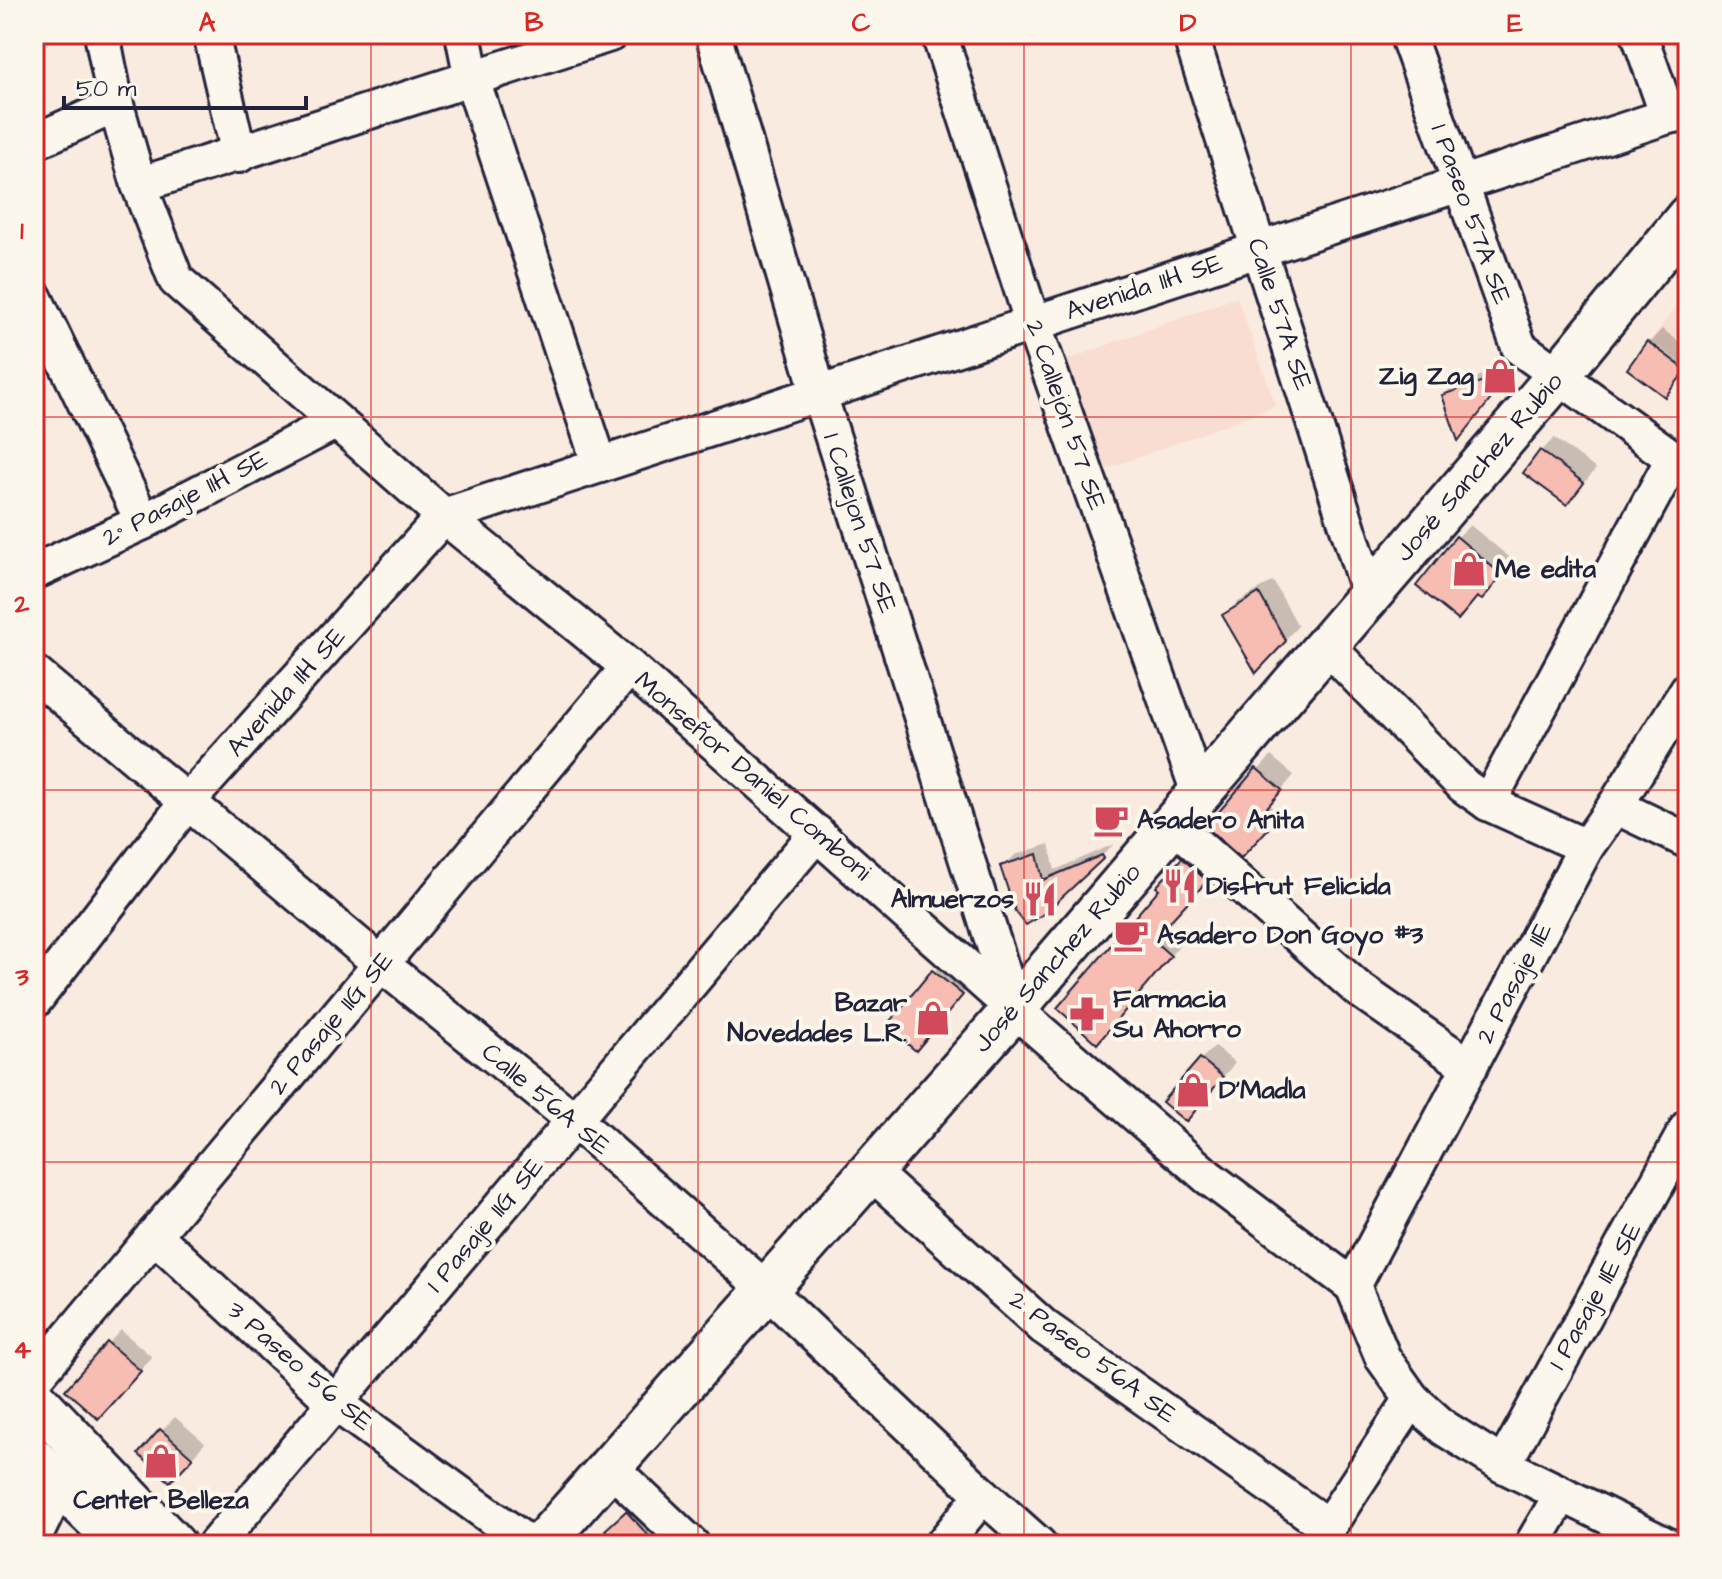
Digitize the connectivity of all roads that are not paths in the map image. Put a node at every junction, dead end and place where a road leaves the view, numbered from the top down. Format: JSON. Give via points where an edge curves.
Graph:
{"nodes":[{"id":1,"x":102,"y":34,"type":"edge"},
{"id":2,"x":211,"y":34,"type":"edge"},
{"id":3,"x":463,"y":34,"type":"edge"},
{"id":4,"x":610,"y":34,"type":"edge"},
{"id":5,"x":713,"y":34,"type":"edge"},
{"id":6,"x":939,"y":34,"type":"edge"},
{"id":7,"x":1190,"y":34,"type":"edge"},
{"id":8,"x":1407,"y":34,"type":"edge"},
{"id":9,"x":1639,"y":34,"type":"edge"},
{"id":10,"x":472,"y":79,"type":"junction"},
{"id":11,"x":116,"y":105,"type":"junction"},
{"id":12,"x":1678,"y":114,"type":"edge"},
{"id":13,"x":34,"y":142,"type":"edge"},
{"id":14,"x":239,"y":155,"type":"junction"},
{"id":15,"x":1459,"y":184,"type":"junction"},
{"id":16,"x":139,"y":185,"type":"junction"},
{"id":17,"x":1688,"y":217,"type":"edge"},
{"id":18,"x":1259,"y":250,"type":"junction"},
{"id":19,"x":34,"y":297,"type":"edge"},
{"id":20,"x":1033,"y":324,"type":"junction"},
{"id":21,"x":1558,"y":376,"type":"junction"},
{"id":22,"x":819,"y":394,"type":"junction"},
{"id":23,"x":335,"y":422,"type":"junction"},
{"id":24,"x":1681,"y":464,"type":"edge"},
{"id":25,"x":600,"y":465,"type":"junction"},
{"id":26,"x":444,"y":516,"type":"junction"},
{"id":27,"x":143,"y":522,"type":"junction"},
{"id":28,"x":34,"y":572,"type":"edge"},
{"id":29,"x":1369,"y":594,"type":"junction"},
{"id":30,"x":1326,"y":645,"type":"junction"},
{"id":31,"x":629,"y":667,"type":"junction"},
{"id":32,"x":35,"y":676,"type":"edge"},
{"id":33,"x":1688,"y":689,"type":"edge"},
{"id":34,"x":1199,"y":793,"type":"junction"},
{"id":35,"x":188,"y":801,"type":"junction"},
{"id":36,"x":1488,"y":803,"type":"junction"},
{"id":37,"x":1615,"y":806,"type":"junction"},
{"id":38,"x":1173,"y":824,"type":"junction"},
{"id":39,"x":817,"y":833,"type":"junction"},
{"id":40,"x":1688,"y":841,"type":"edge"},
{"id":41,"x":1586,"y":847,"type":"junction"},
{"id":42,"x":381,"y":964,"type":"junction"},
{"id":43,"x":34,"y":1001,"type":"edge"},
{"id":44,"x":1014,"y":1009,"type":"junction"},
{"id":45,"x":1470,"y":1067,"type":"junction"},
{"id":46,"x":574,"y":1120,"type":"junction"},
{"id":47,"x":1688,"y":1127,"type":"edge"},
{"id":48,"x":871,"y":1172,"type":"junction"},
{"id":49,"x":154,"y":1235,"type":"junction"},
{"id":50,"x":1353,"y":1286,"type":"junction"},
{"id":51,"x":767,"y":1290,"type":"junction"},
{"id":52,"x":34,"y":1379,"type":"edge"},
{"id":53,"x":34,"y":1398,"type":"edge"},
{"id":54,"x":1412,"y":1399,"type":"junction"},
{"id":55,"x":335,"y":1403,"type":"junction"},
{"id":56,"x":1503,"y":1465,"type":"junction"},
{"id":57,"x":610,"y":1467,"type":"junction"},
{"id":58,"x":47,"y":1472,"type":"edge"},
{"id":59,"x":1562,"y":1494,"type":"junction"},
{"id":60,"x":983,"y":1495,"type":"junction"},
{"id":61,"x":1688,"y":1525,"type":"edge"},
{"id":62,"x":1321,"y":1535,"type":"edge"},
{"id":63,"x":34,"y":1538,"type":"edge"},
{"id":64,"x":123,"y":1545,"type":"edge"},
{"id":65,"x":174,"y":1545,"type":"edge"},
{"id":66,"x":215,"y":1545,"type":"edge"},
{"id":67,"x":530,"y":1545,"type":"edge"},
{"id":68,"x":541,"y":1545,"type":"edge"},
{"id":69,"x":692,"y":1545,"type":"edge"},
{"id":70,"x":942,"y":1545,"type":"edge"},
{"id":71,"x":1039,"y":1545,"type":"edge"},
{"id":72,"x":1532,"y":1545,"type":"edge"},
{"id":73,"x":1666,"y":1545,"type":"edge"},
{"id":74,"x":1678,"y":1545,"type":"edge"}],
"edges":[{"from":1,"to":11,"type":"street","name":"Monseñor Daniel Comboni"},
{"from":2,"to":14,"type":"street"},
{"from":3,"to":10,"type":"street"},
{"from":4,"to":10,"type":"street"},
{"from":5,"to":22,"type":"street","name":"1 Callejon 57 SE"},
{"from":6,"to":20,"type":"street","name":"2 Callejón 57 SE"},
{"from":7,"to":18,"type":"street","name":"Calle 57A SE"},
{"from":8,"to":15,"type":"street","name":"1 Paseo 57A SE"},
{"from":9,"to":12,"type":"street"},
{"from":10,"to":14,"type":"street"},
{"from":10,"to":25,"type":"street"},
{"from":11,"to":13,"type":"street"},
{"from":11,"to":16,"type":"street","name":"Monseñor Daniel Comboni"},
{"from":12,"to":15,"type":"street","name":"Avenida 11H SE"},
{"from":14,"to":16,"type":"street"},
{"from":15,"to":18,"type":"street","name":"Avenida 11H SE"},
{"from":15,"to":21,"type":"street","name":"1 Paseo 57A SE","via":[[1519,347]]},
{"from":16,"to":23,"type":"street","name":"Monseñor Daniel Comboni","via":[[176,280]]},
{"from":17,"to":21,"type":"main road","name":"José Sanchez Rubio"},
{"from":18,"to":20,"type":"street","name":"Avenida 11H SE"},
{"from":18,"to":29,"type":"street","name":"Calle 57A SE"},
{"from":19,"to":27,"type":"street"},
{"from":20,"to":22,"type":"street","name":"Avenida 11H SE"},
{"from":20,"to":34,"type":"street","name":"2 Callejón 57 SE"},
{"from":21,"to":24,"type":"street","name":"1 Paseo 57A SE"},
{"from":21,"to":29,"type":"main road","name":"José Sanchez Rubio"},
{"from":22,"to":25,"type":"street","name":"Avenida 11H SE"},
{"from":22,"to":44,"type":"street","name":"1 Callejon 57 SE"},
{"from":23,"to":26,"type":"street","name":"Monseñor Daniel Comboni"},
{"from":23,"to":27,"type":"street","name":"2° Pasaje 11H SE"},
{"from":24,"to":36,"type":"street"},
{"from":25,"to":26,"type":"street","name":"Avenida 11H SE"},
{"from":26,"to":31,"type":"street","name":"Monseñor Daniel Comboni"},
{"from":26,"to":35,"type":"street","name":"Avenida 11H SE"},
{"from":27,"to":28,"type":"street","name":"2° Pasaje 11H SE"},
{"from":29,"to":30,"type":"main road","name":"José Sanchez Rubio"},
{"from":30,"to":34,"type":"main road","name":"José Sanchez Rubio"},
{"from":30,"to":36,"type":"street","via":[[1464,786]]},
{"from":31,"to":39,"type":"street","name":"Monseñor Daniel Comboni"},
{"from":31,"to":42,"type":"street","name":"2 Pasaje 11G SE"},
{"from":32,"to":35,"type":"street","name":"Calle 56A SE"},
{"from":33,"to":37,"type":"street","name":"2 Pasaje 11E"},
{"from":34,"to":38,"type":"main road","name":"José Sanchez Rubio"},
{"from":35,"to":42,"type":"street","name":"Calle 56A SE"},
{"from":35,"to":43,"type":"street","name":"Avenida 11H SE"},
{"from":36,"to":41,"type":"street"},
{"from":37,"to":40,"type":"street"},
{"from":37,"to":41,"type":"street","name":"2 Pasaje 11E"},
{"from":38,"to":44,"type":"main road","name":"José Sanchez Rubio"},
{"from":38,"to":45,"type":"street","via":[[1357,988]]},
{"from":39,"to":44,"type":"street","name":"Monseñor Daniel Comboni"},
{"from":39,"to":46,"type":"street","name":"1 Pasaje 11G SE"},
{"from":41,"to":45,"type":"street","name":"2 Pasaje 11E"},
{"from":42,"to":46,"type":"street","name":"Calle 56A SE"},
{"from":42,"to":49,"type":"street","name":"2 Pasaje 11G SE"},
{"from":44,"to":48,"type":"main road","name":"José Sanchez Rubio"},
{"from":44,"to":50,"type":"street","name":"Monseñor Daniel Comboni","via":[[1208,1177]]},
{"from":45,"to":50,"type":"street","name":"2 Pasaje 11E"},
{"from":46,"to":51,"type":"street","name":"Calle 56A SE"},
{"from":46,"to":55,"type":"street","name":"1 Pasaje 11G SE"},
{"from":47,"to":56,"type":"street","name":"1 Pasaje 11E SE"},
{"from":48,"to":51,"type":"main road","name":"José Sanchez Rubio"},
{"from":48,"to":62,"type":"street","name":"2 Paseo 56A SE","via":[[1044,1327]]},
{"from":49,"to":52,"type":"street","name":"2 Pasaje 11G SE"},
{"from":49,"to":55,"type":"street","name":"3 Paseo 56 SE"},
{"from":50,"to":54,"type":"street","via":[[1383,1358]]},
{"from":51,"to":57,"type":"main road","name":"José Sanchez Rubio"},
{"from":51,"to":60,"type":"street","name":"Calle 56A SE"},
{"from":53,"to":65,"type":"main road"},
{"from":54,"to":56,"type":"street","via":[[1444,1428]]},
{"from":54,"to":62,"type":"street"},
{"from":55,"to":66,"type":"street","name":"1 Pasaje 11G SE"},
{"from":55,"to":67,"type":"street","name":"3 Paseo 56 SE"},
{"from":56,"to":59,"type":"street"},
{"from":57,"to":68,"type":"main road","name":"José Sanchez Rubio"},
{"from":57,"to":69,"type":"street"},
{"from":58,"to":63,"type":"street"},
{"from":58,"to":64,"type":"main road"},
{"from":59,"to":72,"type":"street"},
{"from":59,"to":73,"type":"street"},
{"from":60,"to":70,"type":"street"},
{"from":60,"to":71,"type":"street","name":"Calle 56A SE"},
{"from":61,"to":74,"type":"street"}]}
